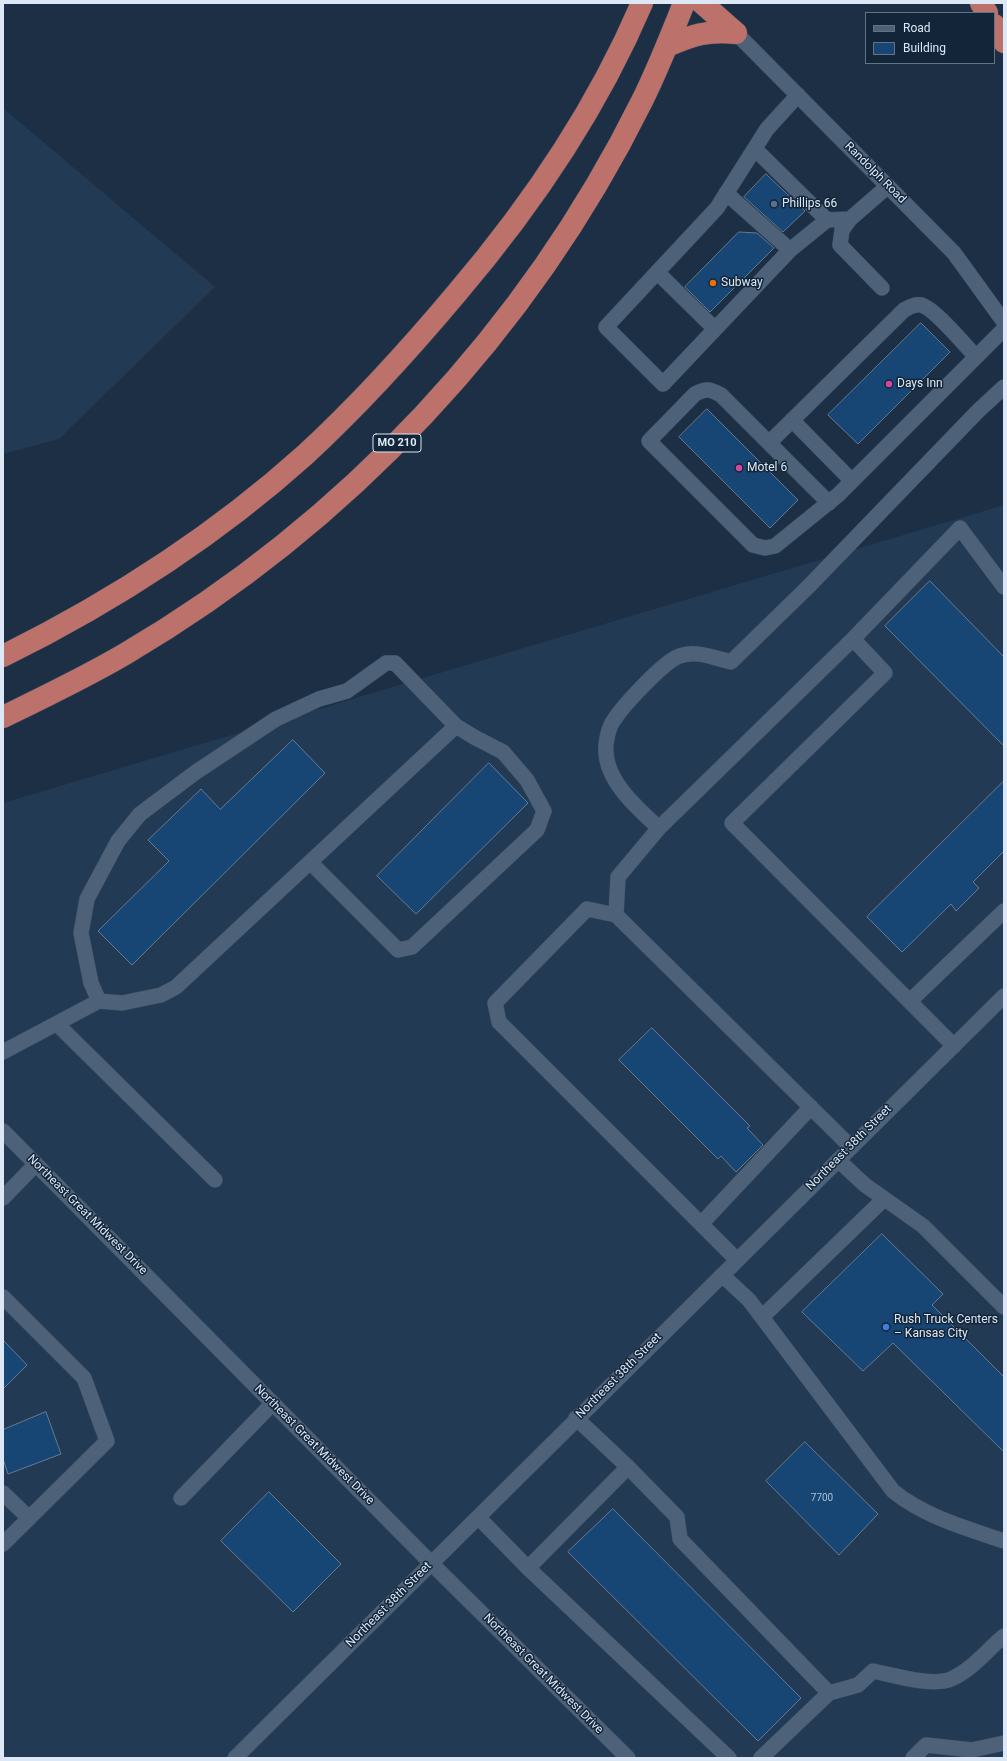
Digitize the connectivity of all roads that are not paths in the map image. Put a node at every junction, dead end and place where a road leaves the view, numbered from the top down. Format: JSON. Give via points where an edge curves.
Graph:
{"nodes":[{"id":1,"x":642,"y":3,"type":"edge"},
{"id":2,"x":669,"y":3,"type":"edge"},
{"id":3,"x":684,"y":3,"type":"edge"},
{"id":4,"x":702,"y":3,"type":"edge"},
{"id":5,"x":724,"y":3,"type":"edge"},
{"id":6,"x":981,"y":3,"type":"edge"},
{"id":7,"x":986,"y":12,"type":"edge"},
{"id":8,"x":995,"y":27,"type":"edge"},
{"id":9,"x":736,"y":33,"type":"junction"},
{"id":10,"x":1004,"y":42,"type":"edge"},
{"id":11,"x":667,"y":46,"type":"junction"},
{"id":12,"x":798,"y":95,"type":"junction"},
{"id":13,"x":755,"y":149,"type":"junction"},
{"id":14,"x":888,"y":186,"type":"junction"},
{"id":15,"x":726,"y":193,"type":"junction"},
{"id":16,"x":850,"y":219,"type":"junction"},
{"id":17,"x":827,"y":220,"type":"junction"},
{"id":18,"x":790,"y":250,"type":"junction"},
{"id":19,"x":657,"y":272,"type":"junction"},
{"id":20,"x":882,"y":288,"type":"dead end"},
{"id":21,"x":1004,"y":322,"type":"edge"},
{"id":22,"x":1004,"y":329,"type":"edge"},
{"id":23,"x":715,"y":330,"type":"junction"},
{"id":24,"x":976,"y":357,"type":"junction"},
{"id":25,"x":1004,"y":387,"type":"edge"},
{"id":26,"x":792,"y":420,"type":"junction"},
{"id":27,"x":769,"y":443,"type":"junction"},
{"id":28,"x":852,"y":481,"type":"junction"},
{"id":29,"x":828,"y":503,"type":"junction"},
{"id":30,"x":1004,"y":587,"type":"edge"},
{"id":31,"x":853,"y":639,"type":"junction"},
{"id":32,"x":3,"y":656,"type":"edge"},
{"id":33,"x":3,"y":717,"type":"edge"},
{"id":34,"x":456,"y":726,"type":"junction"},
{"id":35,"x":658,"y":828,"type":"junction"},
{"id":36,"x":310,"y":862,"type":"junction"},
{"id":37,"x":1004,"y":910,"type":"edge"},
{"id":38,"x":616,"y":915,"type":"junction"},
{"id":39,"x":1004,"y":996,"type":"edge"},
{"id":40,"x":99,"y":1001,"type":"junction"},
{"id":41,"x":910,"y":1001,"type":"junction"},
{"id":42,"x":57,"y":1024,"type":"junction"},
{"id":43,"x":954,"y":1046,"type":"junction"},
{"id":44,"x":3,"y":1052,"type":"edge"},
{"id":45,"x":811,"y":1107,"type":"junction"},
{"id":46,"x":3,"y":1131,"type":"edge"},
{"id":47,"x":851,"y":1147,"type":"junction"},
{"id":48,"x":838,"y":1160,"type":"junction"},
{"id":49,"x":36,"y":1164,"type":"junction"},
{"id":50,"x":215,"y":1180,"type":"dead end"},
{"id":51,"x":3,"y":1198,"type":"edge"},
{"id":52,"x":884,"y":1199,"type":"junction"},
{"id":53,"x":701,"y":1224,"type":"junction"},
{"id":54,"x":737,"y":1260,"type":"junction"},
{"id":55,"x":722,"y":1275,"type":"junction"},
{"id":56,"x":3,"y":1297,"type":"edge"},
{"id":57,"x":1004,"y":1308,"type":"edge"},
{"id":58,"x":762,"y":1317,"type":"junction"},
{"id":59,"x":273,"y":1403,"type":"junction"},
{"id":60,"x":576,"y":1418,"type":"junction"},
{"id":61,"x":628,"y":1467,"type":"junction"},
{"id":62,"x":3,"y":1493,"type":"edge"},
{"id":63,"x":181,"y":1498,"type":"dead end"},
{"id":64,"x":29,"y":1518,"type":"junction"},
{"id":65,"x":479,"y":1518,"type":"junction"},
{"id":66,"x":1004,"y":1541,"type":"edge"},
{"id":67,"x":3,"y":1544,"type":"edge"},
{"id":68,"x":431,"y":1563,"type":"junction"},
{"id":69,"x":528,"y":1568,"type":"junction"},
{"id":70,"x":1004,"y":1636,"type":"edge"},
{"id":71,"x":829,"y":1693,"type":"junction"},
{"id":72,"x":1004,"y":1743,"type":"edge"},
{"id":73,"x":235,"y":1758,"type":"edge"},
{"id":74,"x":628,"y":1758,"type":"edge"},
{"id":75,"x":729,"y":1758,"type":"edge"},
{"id":76,"x":761,"y":1758,"type":"edge"},
{"id":77,"x":913,"y":1758,"type":"edge"}],
"edges":[{"from":1,"to":32,"type":"highway","via":[[610,71],[583,119],[524,211],[438,316],[365,397],[305,455],[197,541],[106,601]]},
{"from":2,"to":11,"type":"highway"},
{"from":3,"to":11,"type":"highway","number":"MO 210"},
{"from":4,"to":9,"type":"highway"},
{"from":5,"to":9,"type":"highway"},
{"from":6,"to":7,"type":"highway"},
{"from":8,"to":10,"type":"highway"},
{"from":9,"to":11,"type":"highway","via":[[700,33]]},
{"from":9,"to":12,"type":"street","name":"Randolph Road"},
{"from":11,"to":33,"type":"highway","number":"MO 210","via":[[605,172],[546,265],[461,374],[405,435],[326,510],[240,578],[126,654]]},
{"from":12,"to":13,"type":"street","via":[[767,129]]},
{"from":12,"to":14,"type":"street","name":"Randolph Road"},
{"from":13,"to":15,"type":"street"},
{"from":13,"to":17,"type":"street"},
{"from":14,"to":16,"type":"street"},
{"from":14,"to":21,"type":"street","name":"Randolph Road","via":[[954,253]]},
{"from":15,"to":18,"type":"street"},
{"from":15,"to":19,"type":"street","via":[[717,208]]},
{"from":16,"to":17,"type":"street"},
{"from":16,"to":20,"type":"street","via":[[842,230],[840,245]]},
{"from":17,"to":18,"type":"street"},
{"from":18,"to":23,"type":"street"},
{"from":19,"to":23,"type":"street"},
{"from":19,"to":23,"type":"street","via":[[606,327],[663,384]]},
{"from":22,"to":24,"type":"street"},
{"from":24,"to":26,"type":"street","via":[[933,312],[923,305],[913,305],[904,310]]},
{"from":24,"to":28,"type":"street"},
{"from":25,"to":35,"type":"street","via":[[731,662],[694,654],[678,657],[622,708],[611,726],[606,752],[611,772],[626,796]]},
{"from":26,"to":27,"type":"street"},
{"from":26,"to":28,"type":"street"},
{"from":27,"to":29,"type":"street"},
{"from":27,"to":29,"type":"street","via":[[721,395],[712,390],[702,390],[694,394],[649,441],[753,545],[765,548],[775,546]]},
{"from":28,"to":29,"type":"street"},
{"from":30,"to":31,"type":"street","via":[[960,528]]},
{"from":31,"to":35,"type":"street"},
{"from":31,"to":41,"type":"street","via":[[885,673],[732,823]]},
{"from":34,"to":36,"type":"street"},
{"from":34,"to":36,"type":"street","via":[[503,752],[527,780],[544,810],[537,830],[412,947],[398,950]]},
{"from":34,"to":40,"type":"street","via":[[395,663],[386,663],[347,691],[276,719],[196,772],[140,814],[118,841],[87,900],[81,933],[91,983]]},
{"from":35,"to":38,"type":"street","via":[[618,877]]},
{"from":36,"to":40,"type":"street","via":[[176,987],[161,995],[122,1003]]},
{"from":37,"to":41,"type":"street"},
{"from":38,"to":45,"type":"street"},
{"from":38,"to":53,"type":"street","via":[[587,909],[495,1004],[499,1022]]},
{"from":39,"to":43,"type":"street","name":"Northeast 38th Street"},
{"from":40,"to":42,"type":"street"},
{"from":41,"to":43,"type":"street"},
{"from":42,"to":44,"type":"street"},
{"from":42,"to":50,"type":"street"},
{"from":43,"to":47,"type":"street","name":"Northeast 38th Street"},
{"from":45,"to":47,"type":"street"},
{"from":45,"to":53,"type":"street"},
{"from":46,"to":49,"type":"street","name":"Northeast Great Midwest Drive"},
{"from":47,"to":48,"type":"street","name":"Northeast 38th Street"},
{"from":48,"to":52,"type":"street"},
{"from":48,"to":54,"type":"street","name":"Northeast 38th Street"},
{"from":49,"to":51,"type":"street"},
{"from":49,"to":59,"type":"street","name":"Northeast Great Midwest Drive"},
{"from":52,"to":57,"type":"street","via":[[923,1226]]},
{"from":52,"to":58,"type":"street"},
{"from":53,"to":54,"type":"street"},
{"from":54,"to":55,"type":"street","name":"Northeast 38th Street"},
{"from":55,"to":58,"type":"street","via":[[749,1300]]},
{"from":55,"to":60,"type":"street","name":"Northeast 38th Street"},
{"from":56,"to":64,"type":"street","via":[[84,1378],[107,1441]]},
{"from":58,"to":66,"type":"street","via":[[893,1491],[907,1503],[948,1522]]},
{"from":59,"to":63,"type":"street"},
{"from":59,"to":68,"type":"street","name":"Northeast Great Midwest Drive"},
{"from":60,"to":61,"type":"street"},
{"from":60,"to":65,"type":"street","name":"Northeast 38th Street"},
{"from":61,"to":69,"type":"street"},
{"from":61,"to":71,"type":"street","via":[[677,1517],[680,1539]]},
{"from":62,"to":64,"type":"street"},
{"from":64,"to":67,"type":"street"},
{"from":65,"to":68,"type":"street","name":"Northeast 38th Street"},
{"from":65,"to":69,"type":"street"},
{"from":68,"to":73,"type":"street","name":"Northeast 38th Street"},
{"from":68,"to":74,"type":"street","name":"Northeast Great Midwest Drive"},
{"from":69,"to":75,"type":"street"},
{"from":70,"to":71,"type":"street","via":[[970,1667],[951,1679],[932,1681],[872,1671],[858,1685]]},
{"from":71,"to":76,"type":"street"},
{"from":72,"to":77,"type":"street","via":[[972,1750],[926,1745]]}]}
